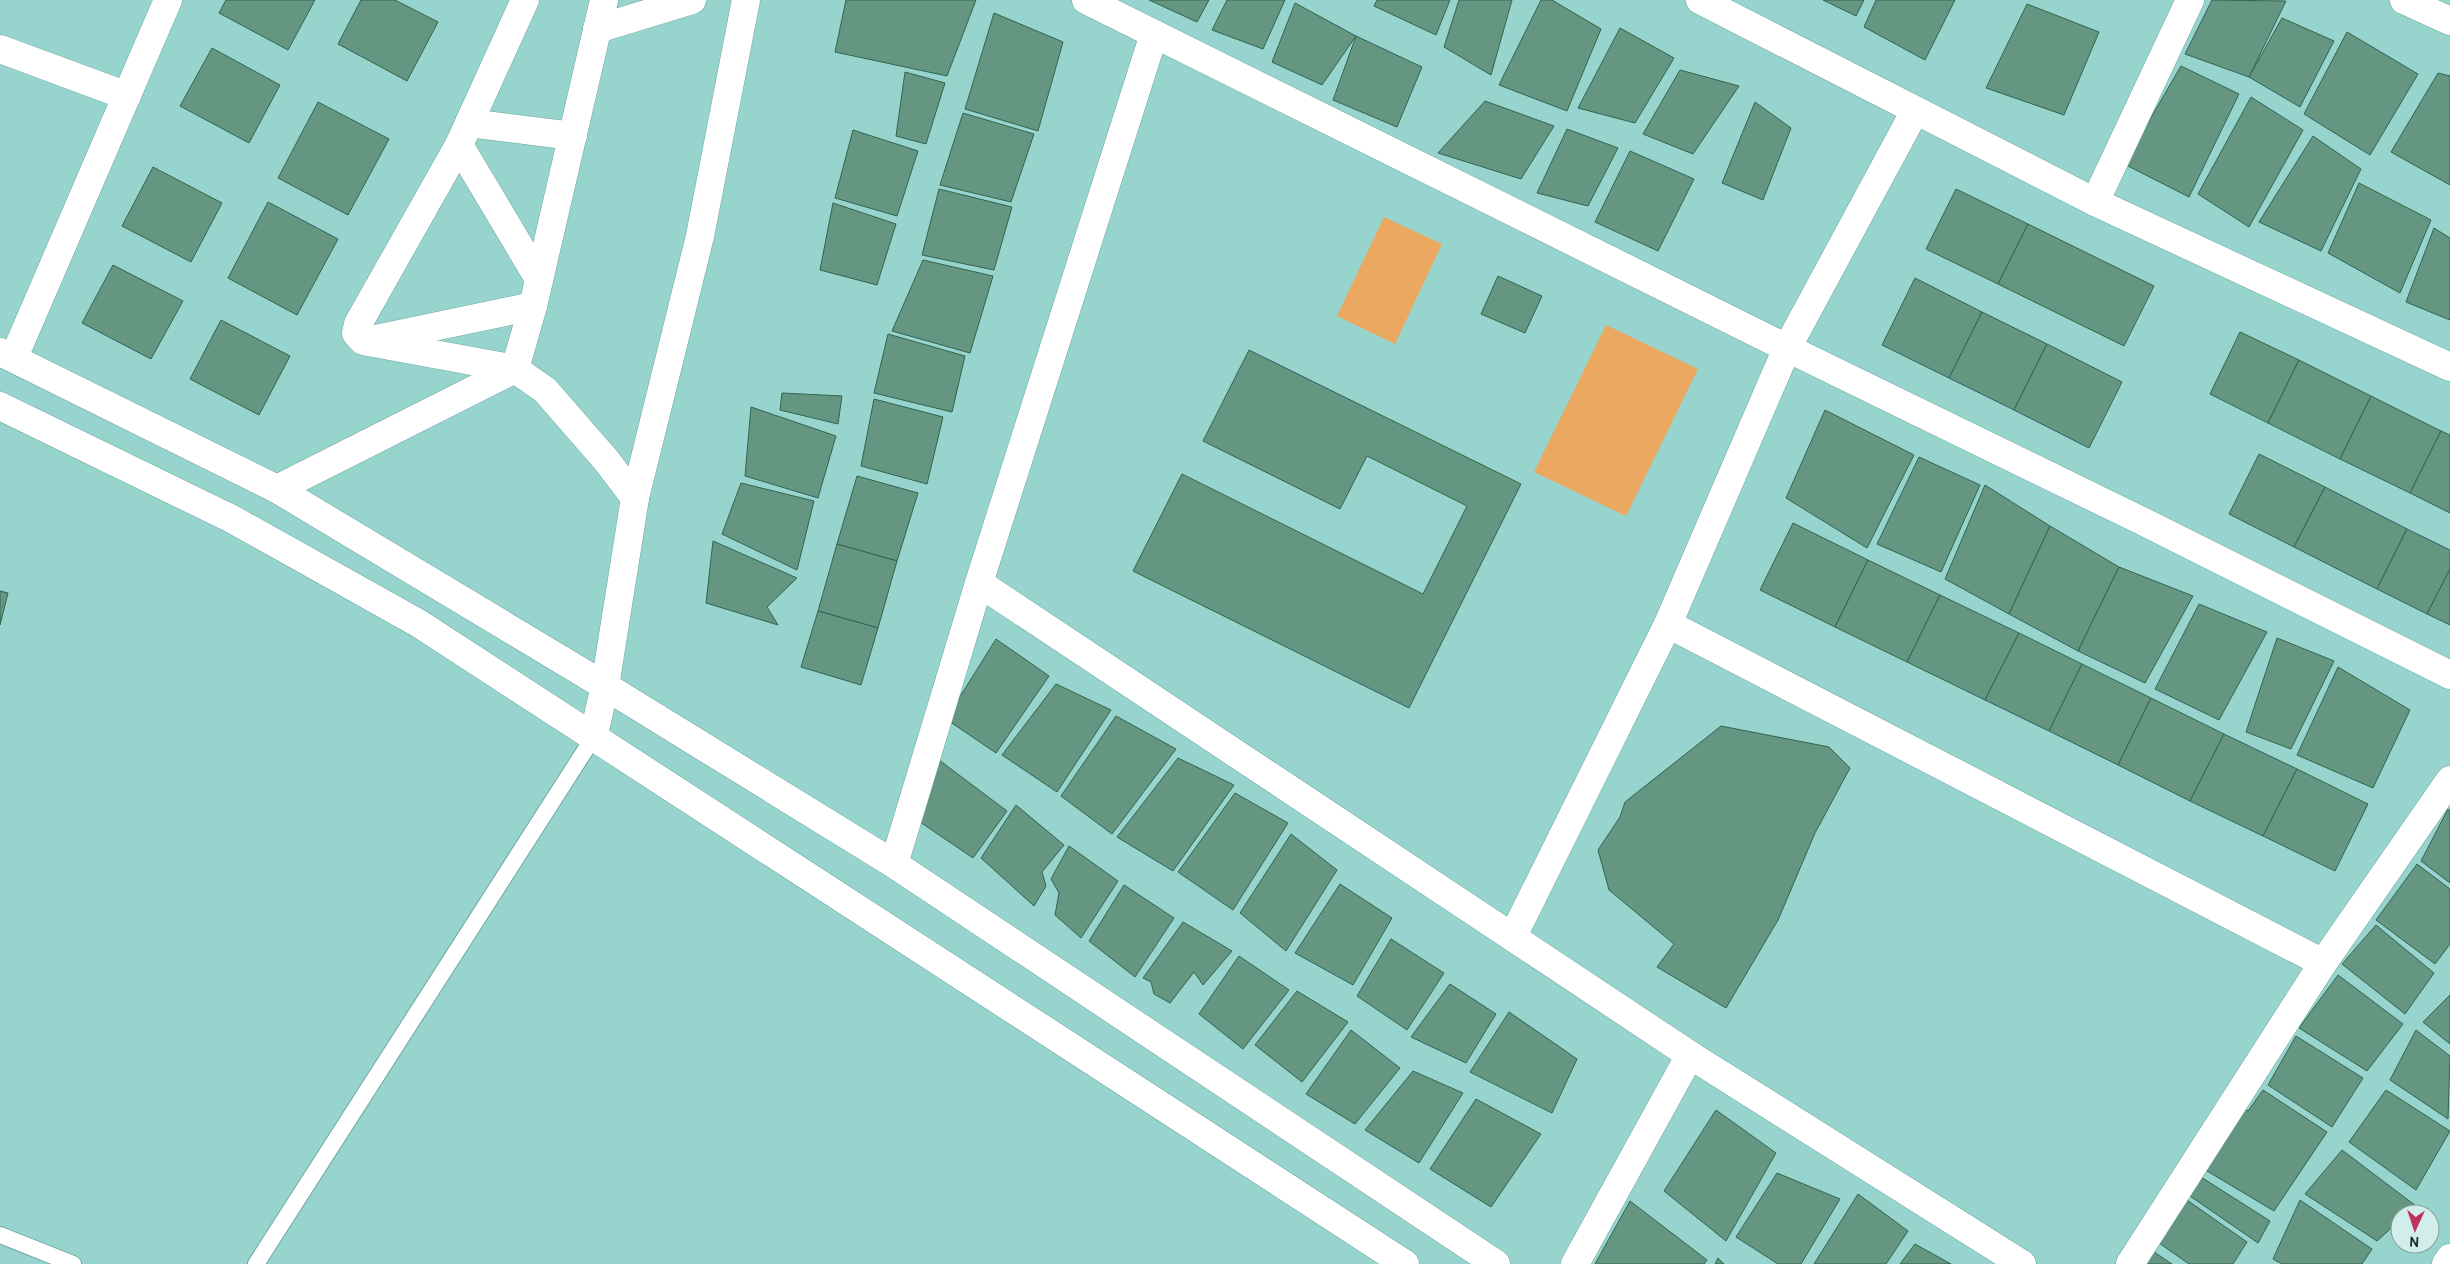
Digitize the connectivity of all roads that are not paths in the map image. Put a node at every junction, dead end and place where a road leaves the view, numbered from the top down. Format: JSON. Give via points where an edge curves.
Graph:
{"nodes":[{"id":1,"x":168,"y":0,"type":"edge"},
{"id":2,"x":525,"y":0,"type":"edge"},
{"id":3,"x":604,"y":0,"type":"edge"},
{"id":4,"x":692,"y":0,"type":"edge"},
{"id":5,"x":746,"y":0,"type":"edge"},
{"id":6,"x":1086,"y":0,"type":"edge"},
{"id":7,"x":1700,"y":0,"type":"edge"},
{"id":8,"x":2190,"y":0,"type":"edge"},
{"id":9,"x":2404,"y":0,"type":"edge"},
{"id":10,"x":2450,"y":21,"type":"edge"},
{"id":11,"x":597,"y":29,"type":"junction"},
{"id":12,"x":1154,"y":34,"type":"junction"},
{"id":13,"x":0,"y":49,"type":"edge"},
{"id":14,"x":127,"y":96,"type":"junction"},
{"id":15,"x":1915,"y":111,"type":"junction"},
{"id":16,"x":464,"y":134,"type":"junction"},
{"id":17,"x":573,"y":136,"type":"junction"},
{"id":18,"x":2095,"y":202,"type":"junction"},
{"id":19,"x":540,"y":279,"type":"junction"},
{"id":20,"x":533,"y":306,"type":"junction"},
{"id":21,"x":363,"y":341,"type":"junction"},
{"id":22,"x":1787,"y":348,"type":"junction"},
{"id":23,"x":7,"y":354,"type":"edge"},
{"id":24,"x":2450,"y":367,"type":"edge"},
{"id":25,"x":515,"y":369,"type":"junction"},
{"id":26,"x":0,"y":406,"type":"edge"},
{"id":27,"x":277,"y":489,"type":"junction"},
{"id":28,"x":635,"y":498,"type":"junction"},
{"id":29,"x":979,"y":583,"type":"junction"},
{"id":30,"x":1668,"y":624,"type":"junction"},
{"id":31,"x":2450,"y":675,"type":"edge"},
{"id":32,"x":605,"y":686,"type":"junction"},
{"id":33,"x":593,"y":738,"type":"junction"},
{"id":34,"x":2450,"y":780,"type":"edge"},
{"id":35,"x":894,"y":864,"type":"junction"},
{"id":36,"x":1513,"y":936,"type":"junction"},
{"id":37,"x":2322,"y":963,"type":"junction"},
{"id":38,"x":1690,"y":1055,"type":"junction"},
{"id":39,"x":0,"y":1236,"type":"edge"},
{"id":40,"x":2450,"y":1258,"type":"edge"},
{"id":41,"x":73,"y":1264,"type":"edge"},
{"id":42,"x":256,"y":1264,"type":"edge"},
{"id":43,"x":1405,"y":1264,"type":"edge"},
{"id":44,"x":1496,"y":1264,"type":"edge"},
{"id":45,"x":1574,"y":1264,"type":"edge"},
{"id":46,"x":2022,"y":1264,"type":"edge"},
{"id":47,"x":2130,"y":1264,"type":"edge"},
{"id":48,"x":2446,"y":1264,"type":"edge"}],
"edges":[{"from":1,"to":14,"type":"street"},
{"from":2,"to":16,"type":"street"},
{"from":3,"to":11,"type":"street"},
{"from":4,"to":11,"type":"street"},
{"from":5,"to":28,"type":"street","via":[[700,236]]},
{"from":6,"to":12,"type":"street"},
{"from":7,"to":15,"type":"street"},
{"from":8,"to":18,"type":"street"},
{"from":9,"to":10,"type":"street"},
{"from":11,"to":17,"type":"street"},
{"from":12,"to":22,"type":"street"},
{"from":12,"to":29,"type":"street"},
{"from":13,"to":14,"type":"street"},
{"from":14,"to":23,"type":"street"},
{"from":15,"to":18,"type":"street"},
{"from":15,"to":22,"type":"street"},
{"from":16,"to":17,"type":"street"},
{"from":16,"to":19,"type":"street"},
{"from":16,"to":21,"type":"street","via":[[358,324],[356,333]]},
{"from":17,"to":19,"type":"street"},
{"from":18,"to":24,"type":"street"},
{"from":19,"to":20,"type":"street"},
{"from":20,"to":21,"type":"street"},
{"from":20,"to":25,"type":"street"},
{"from":21,"to":25,"type":"street"},
{"from":22,"to":30,"type":"street"},
{"from":22,"to":31,"type":"street"},
{"from":23,"to":27,"type":"street"},
{"from":25,"to":27,"type":"street"},
{"from":25,"to":28,"type":"street","via":[[545,390]]},
{"from":26,"to":33,"type":"street","via":[[232,519],[418,624]]},
{"from":27,"to":32,"type":"street"},
{"from":28,"to":32,"type":"street"},
{"from":29,"to":35,"type":"street"},
{"from":29,"to":36,"type":"street"},
{"from":30,"to":36,"type":"street"},
{"from":30,"to":37,"type":"street"},
{"from":32,"to":33,"type":"street"},
{"from":32,"to":35,"type":"street"},
{"from":33,"to":42,"type":"lane"},
{"from":33,"to":43,"type":"street"},
{"from":34,"to":37,"type":"street"},
{"from":35,"to":44,"type":"street"},
{"from":36,"to":38,"type":"street"},
{"from":37,"to":47,"type":"street"},
{"from":38,"to":45,"type":"street"},
{"from":38,"to":46,"type":"street"},
{"from":39,"to":41,"type":"lane"},
{"from":40,"to":48,"type":"street"}]}
